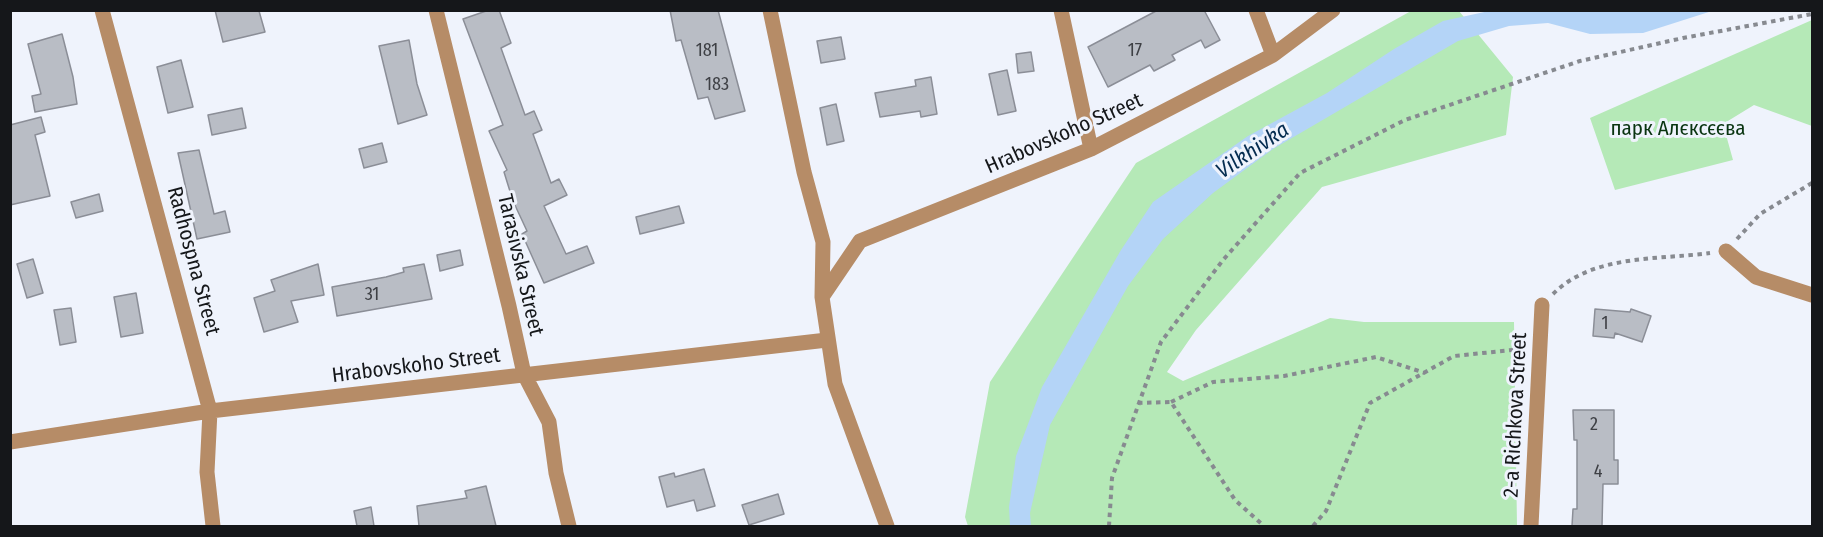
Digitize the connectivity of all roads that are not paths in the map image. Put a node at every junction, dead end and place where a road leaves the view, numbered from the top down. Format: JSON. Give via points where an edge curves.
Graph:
{"nodes":[{"id":1,"x":102,"y":10,"type":"edge"},
{"id":2,"x":436,"y":10,"type":"edge"},
{"id":3,"x":770,"y":10,"type":"edge"},
{"id":4,"x":1061,"y":10,"type":"edge"},
{"id":5,"x":1256,"y":10,"type":"edge"},
{"id":6,"x":1333,"y":10,"type":"edge"},
{"id":7,"x":1273,"y":55,"type":"junction"},
{"id":8,"x":1091,"y":149,"type":"junction"},
{"id":9,"x":1726,"y":251,"type":"road end"},
{"id":10,"x":1812,"y":295,"type":"edge"},
{"id":11,"x":822,"y":297,"type":"junction"},
{"id":12,"x":1542,"y":305,"type":"road end"},
{"id":13,"x":827,"y":340,"type":"junction"},
{"id":14,"x":524,"y":374,"type":"junction"},
{"id":15,"x":210,"y":411,"type":"junction"},
{"id":16,"x":10,"y":442,"type":"edge"},
{"id":17,"x":213,"y":526,"type":"edge"},
{"id":18,"x":569,"y":526,"type":"edge"},
{"id":19,"x":887,"y":526,"type":"edge"},
{"id":20,"x":1531,"y":526,"type":"edge"}],
"edges":[{"from":1,"to":15,"type":"street","name":"Radhospna Street"},
{"from":2,"to":14,"type":"street","name":"Tarasivska Street"},
{"from":3,"to":11,"type":"street","via":[[804,172],[824,242]]},
{"from":4,"to":8,"type":"street"},
{"from":5,"to":7,"type":"street"},
{"from":6,"to":7,"type":"street","name":"Hrabovskoho Street"},
{"from":7,"to":8,"type":"street","name":"Hrabovskoho Street"},
{"from":8,"to":11,"type":"street","name":"Hrabovskoho Street","via":[[860,241]]},
{"from":9,"to":10,"type":"street","via":[[1756,278]]},
{"from":11,"to":13,"type":"street"},
{"from":12,"to":20,"type":"street","name":"2-a Richkova Street"},
{"from":13,"to":14,"type":"street","name":"Hrabovskoho Street"},
{"from":13,"to":19,"type":"street","via":[[835,384]]},
{"from":14,"to":15,"type":"street","name":"Hrabovskoho Street"},
{"from":14,"to":18,"type":"street","name":"Tarasivska Street","via":[[549,422]]},
{"from":15,"to":16,"type":"street","name":"Hrabovskoho Street"},
{"from":15,"to":17,"type":"street","name":"Radhospna Street","via":[[207,472]]}]}
